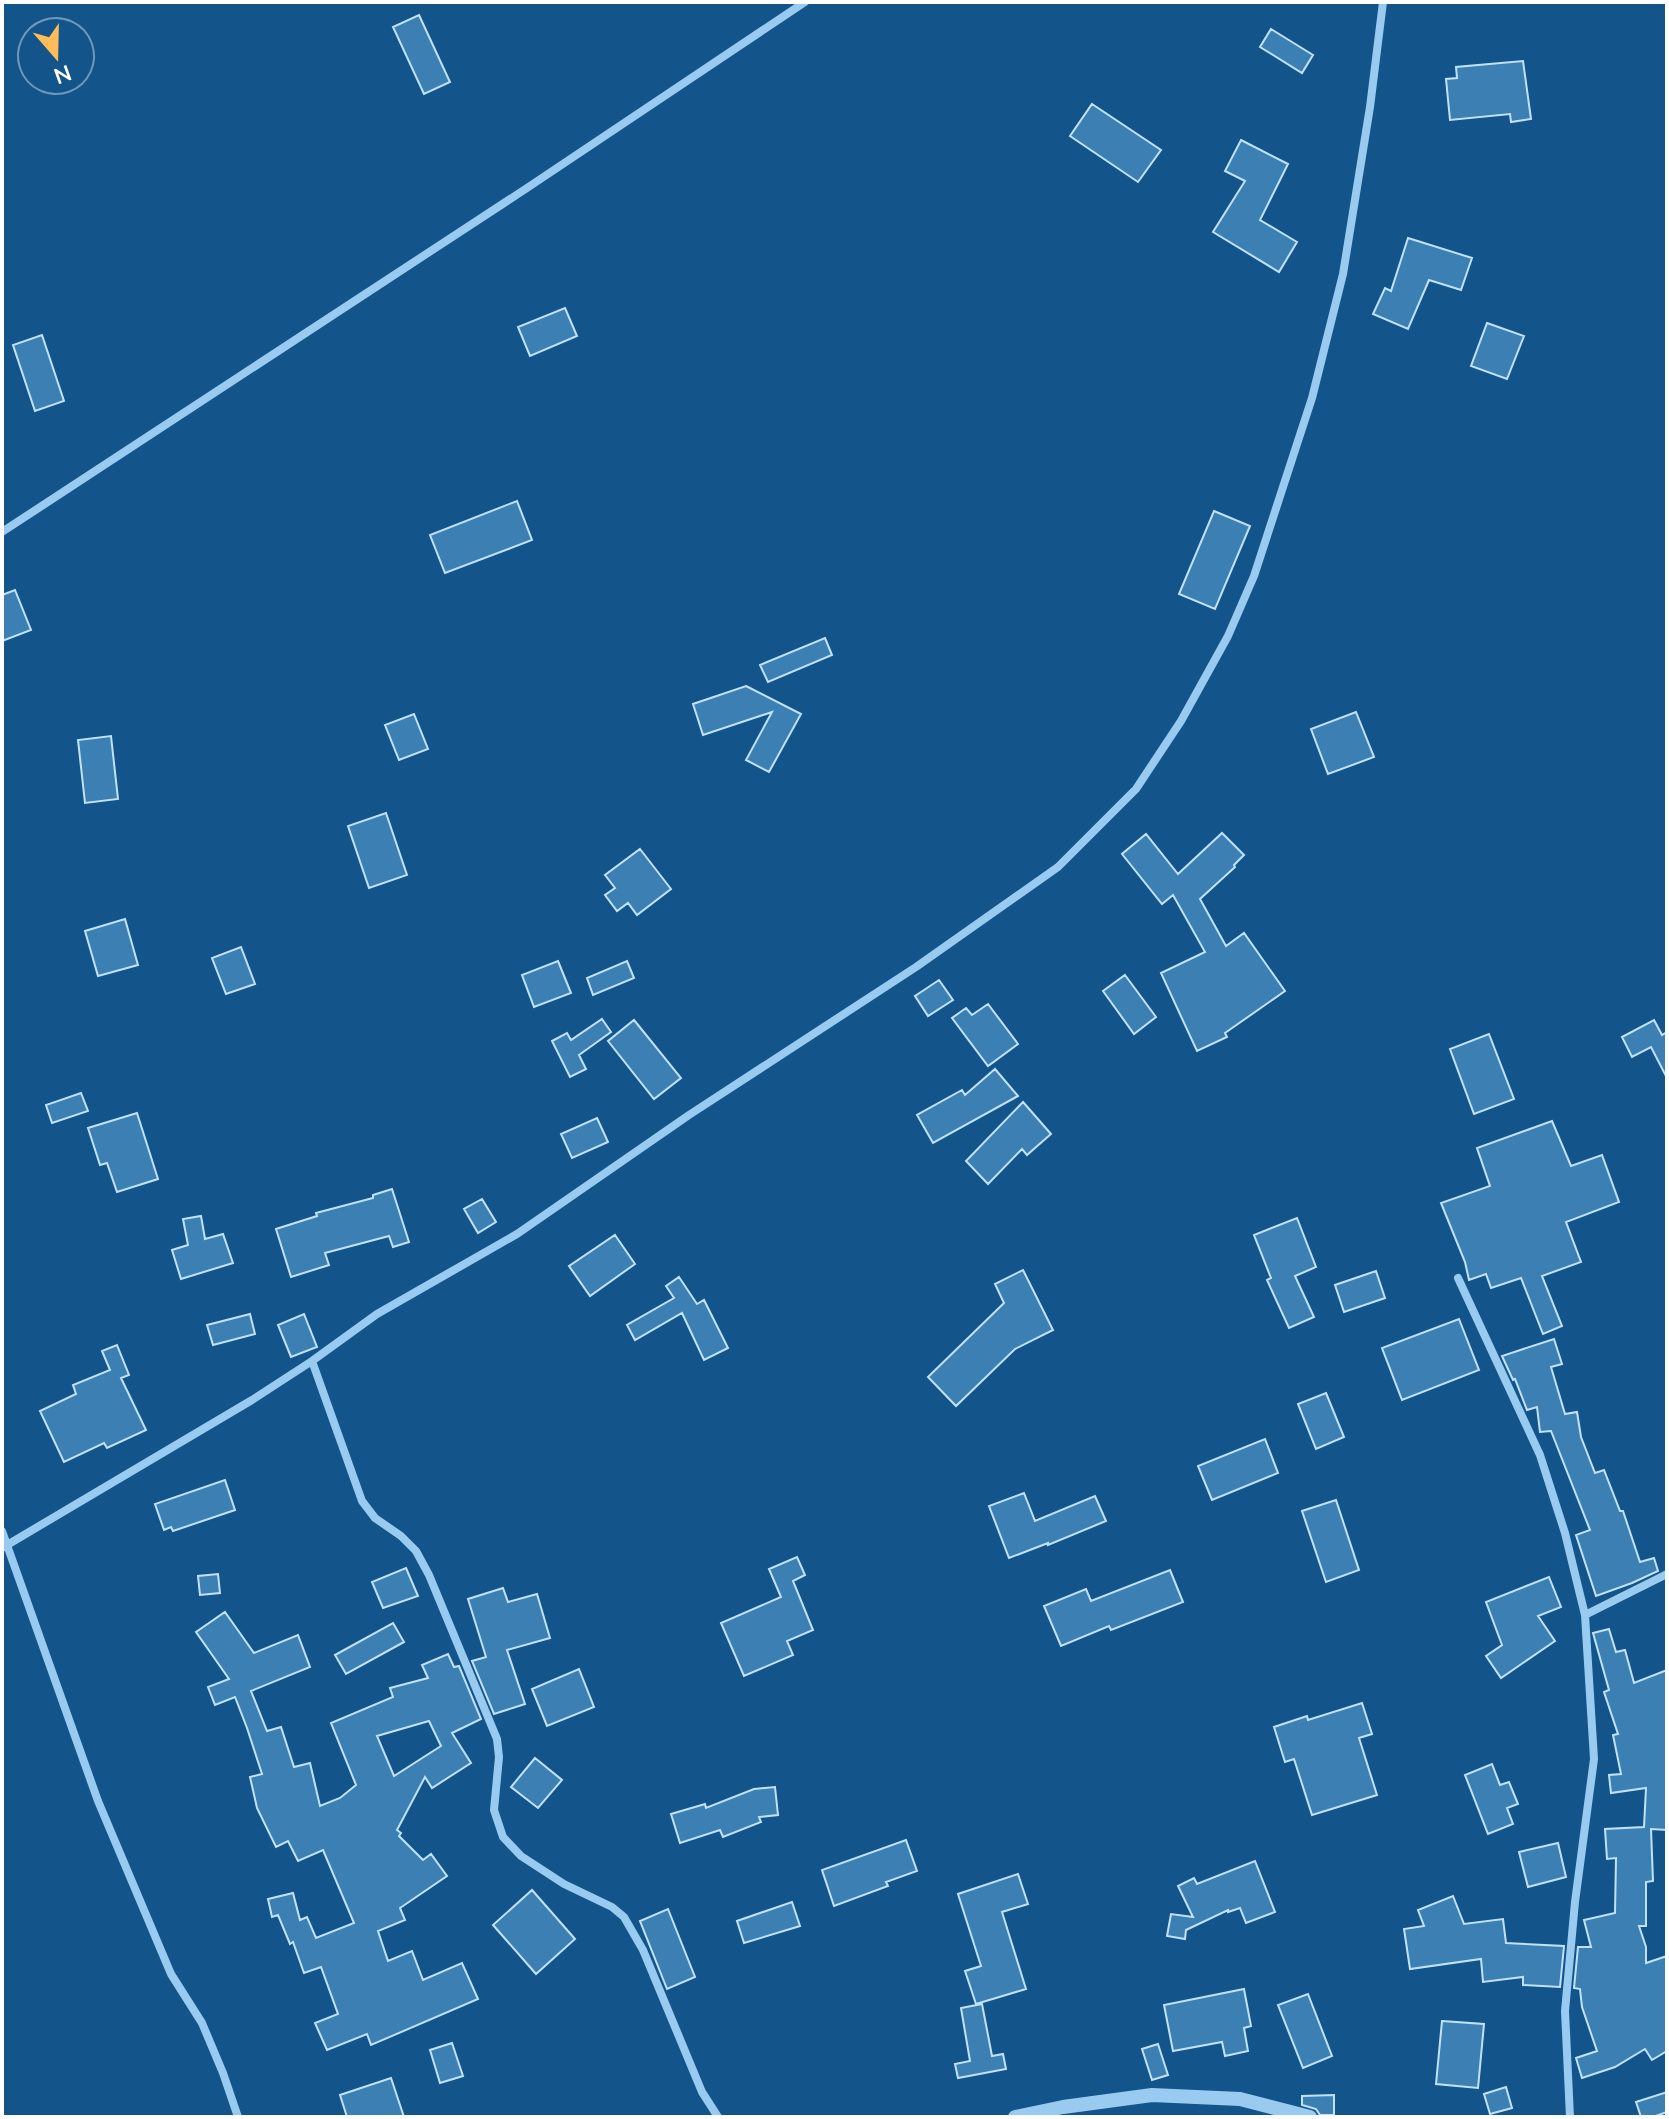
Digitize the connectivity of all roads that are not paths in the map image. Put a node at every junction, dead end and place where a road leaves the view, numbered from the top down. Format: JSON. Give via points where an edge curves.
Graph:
{"nodes":[{"id":1,"x":805,"y":2,"type":"edge"},
{"id":2,"x":1383,"y":2,"type":"edge"},
{"id":3,"x":2,"y":532,"type":"edge"},
{"id":4,"x":1458,"y":1278,"type":"dead end"},
{"id":5,"x":312,"y":1361,"type":"junction"},
{"id":6,"x":2,"y":1531,"type":"edge"},
{"id":7,"x":4,"y":1546,"type":"edge"},
{"id":8,"x":1667,"y":1574,"type":"edge"},
{"id":9,"x":1585,"y":1615,"type":"junction"},
{"id":10,"x":238,"y":2117,"type":"edge"},
{"id":11,"x":718,"y":2117,"type":"edge"},
{"id":12,"x":1015,"y":2117,"type":"edge"},
{"id":13,"x":1310,"y":2117,"type":"edge"},
{"id":14,"x":1570,"y":2117,"type":"edge"}],
"edges":[{"from":1,"to":3,"type":"street"},
{"from":2,"to":5,"type":"street","via":[[1343,274],[1312,398],[1254,576],[1228,636],[1136,789],[1058,867],[916,967],[517,1234],[377,1314]]},
{"from":4,"to":9,"type":"street","via":[[1540,1455]]},
{"from":5,"to":7,"type":"street"},
{"from":5,"to":11,"type":"street","via":[[362,1501],[416,1551],[497,1739],[494,1810],[503,1837],[521,1856],[624,1917]]},
{"from":6,"to":7,"type":"street"},
{"from":7,"to":10,"type":"street","via":[[98,1801],[171,1974],[202,2023]]},
{"from":8,"to":9,"type":"street"},
{"from":9,"to":14,"type":"street","via":[[1594,1759],[1565,2011]]},
{"from":12,"to":13,"type":"street","via":[[1152,2095],[1240,2099]]}]}
